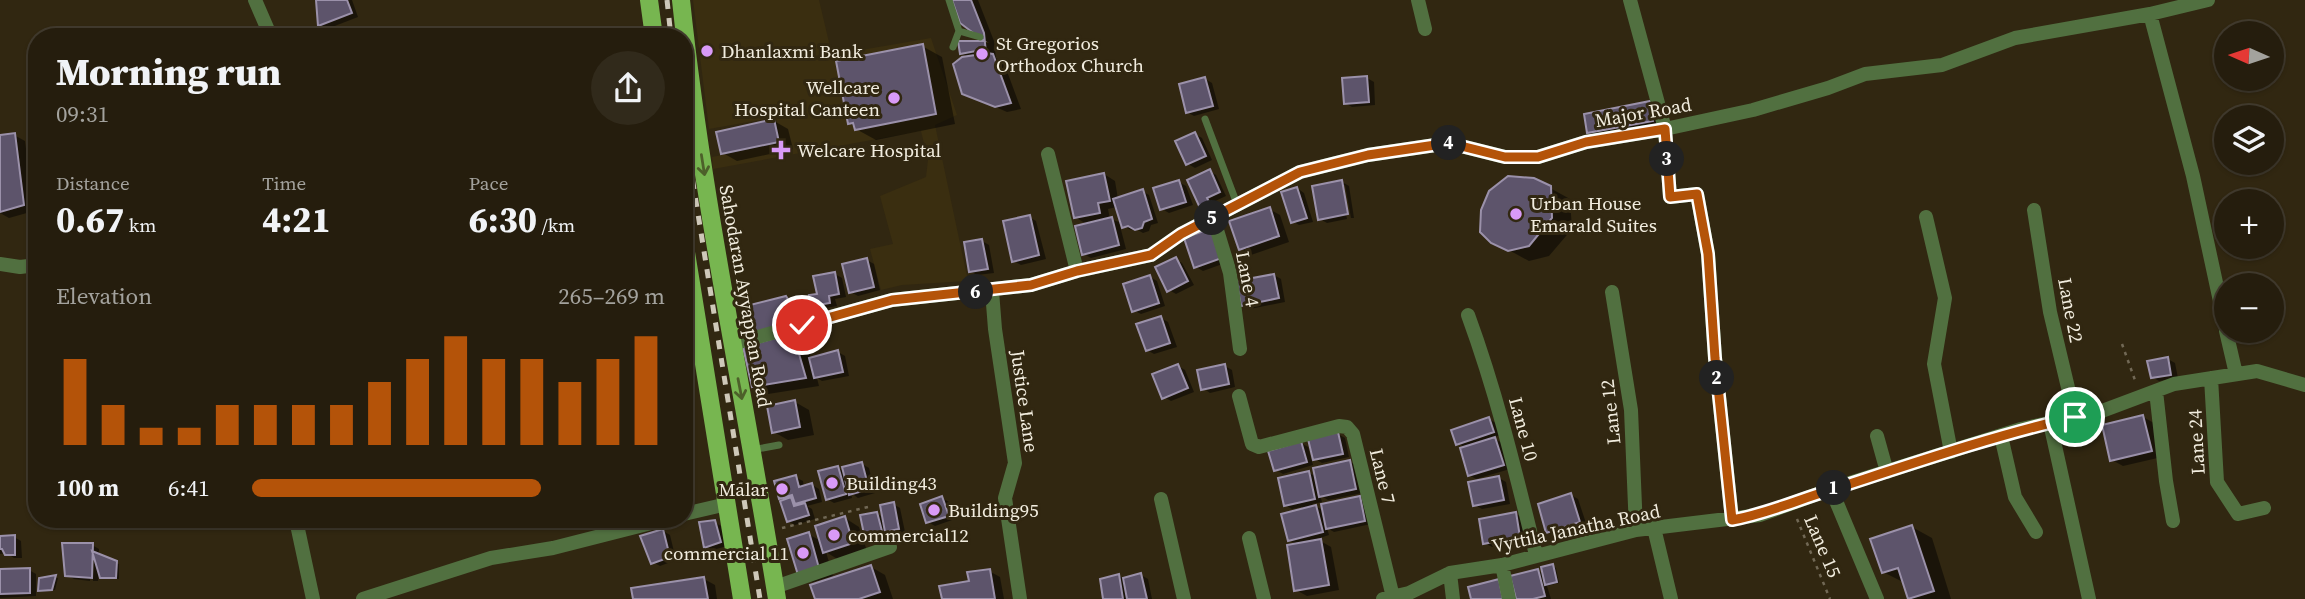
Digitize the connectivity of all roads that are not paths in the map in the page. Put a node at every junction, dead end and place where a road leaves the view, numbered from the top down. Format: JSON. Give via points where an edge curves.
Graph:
{"nodes":[{"id":1,"x":256,"y":0,"type":"edge"},
{"id":2,"x":649,"y":0,"type":"edge"},
{"id":3,"x":681,"y":0,"type":"edge"},
{"id":4,"x":949,"y":0,"type":"edge"},
{"id":5,"x":1418,"y":0,"type":"edge"},
{"id":6,"x":1630,"y":0,"type":"edge"},
{"id":7,"x":2208,"y":0,"type":"edge"},
{"id":8,"x":2150,"y":14,"type":"junction"},
{"id":9,"x":267,"y":28,"type":"edge"},
{"id":10,"x":653,"y":28,"type":"edge"},
{"id":11,"x":684,"y":28,"type":"edge"},
{"id":12,"x":1425,"y":29,"type":"dead end"},
{"id":13,"x":959,"y":31,"type":"junction"},
{"id":14,"x":980,"y":37,"type":"dead end"},
{"id":15,"x":953,"y":47,"type":"dead end"},
{"id":16,"x":693,"y":104,"type":"edge"},
{"id":17,"x":1205,"y":119,"type":"dead end"},
{"id":18,"x":1665,"y":129,"type":"junction"},
{"id":19,"x":1048,"y":154,"type":"dead end"},
{"id":20,"x":1237,"y":205,"type":"junction"},
{"id":21,"x":2034,"y":209,"type":"dead end"},
{"id":22,"x":1213,"y":217,"type":"junction"},
{"id":23,"x":1926,"y":217,"type":"dead end"},
{"id":24,"x":0,"y":264,"type":"edge"},
{"id":25,"x":28,"y":266,"type":"edge"},
{"id":26,"x":1077,"y":271,"type":"junction"},
{"id":27,"x":2214,"y":274,"type":"edge"},
{"id":28,"x":992,"y":291,"type":"junction"},
{"id":29,"x":1612,"y":292,"type":"dead end"},
{"id":30,"x":693,"y":295,"type":"edge"},
{"id":31,"x":1468,"y":315,"type":"dead end"},
{"id":32,"x":2229,"y":343,"type":"edge"},
{"id":33,"x":732,"y":344,"type":"junction"},
{"id":34,"x":1240,"y":349,"type":"dead end"},
{"id":35,"x":2236,"y":374,"type":"junction"},
{"id":36,"x":2211,"y":378,"type":"junction"},
{"id":37,"x":2305,"y":385,"type":"edge"},
{"id":38,"x":2156,"y":391,"type":"junction"},
{"id":39,"x":1239,"y":396,"type":"dead end"},
{"id":40,"x":2075,"y":417,"type":"junction"},
{"id":41,"x":2050,"y":422,"type":"junction"},
{"id":42,"x":1877,"y":436,"type":"dead end"},
{"id":43,"x":2001,"y":436,"type":"junction"},
{"id":44,"x":779,"y":445,"type":"dead end"},
{"id":45,"x":751,"y":450,"type":"junction"},
{"id":46,"x":1951,"y":452,"type":"junction"},
{"id":47,"x":1887,"y":472,"type":"junction"},
{"id":48,"x":1831,"y":489,"type":"junction"},
{"id":49,"x":1161,"y":499,"type":"dead end"},
{"id":50,"x":727,"y":504,"type":"junction"},
{"id":51,"x":2264,"y":508,"type":"dead end"},
{"id":52,"x":693,"y":512,"type":"edge"},
{"id":53,"x":1732,"y":520,"type":"junction"},
{"id":54,"x":2174,"y":521,"type":"dead end"},
{"id":55,"x":298,"y":528,"type":"edge"},
{"id":56,"x":632,"y":528,"type":"edge"},
{"id":57,"x":1654,"y":528,"type":"junction"},
{"id":58,"x":1636,"y":530,"type":"junction"},
{"id":59,"x":2036,"y":532,"type":"dead end"},
{"id":60,"x":1250,"y":538,"type":"dead end"},
{"id":61,"x":890,"y":547,"type":"dead end"},
{"id":62,"x":1536,"y":555,"type":"junction"},
{"id":63,"x":1502,"y":565,"type":"junction"},
{"id":64,"x":1450,"y":573,"type":"junction"},
{"id":65,"x":776,"y":593,"type":"edge"},
{"id":66,"x":1388,"y":598,"type":"edge"},
{"id":67,"x":313,"y":599,"type":"edge"},
{"id":68,"x":363,"y":599,"type":"edge"},
{"id":69,"x":742,"y":599,"type":"edge"},
{"id":70,"x":1020,"y":599,"type":"edge"},
{"id":71,"x":1184,"y":599,"type":"edge"},
{"id":72,"x":1264,"y":599,"type":"edge"},
{"id":73,"x":1453,"y":599,"type":"edge"},
{"id":74,"x":1509,"y":599,"type":"edge"},
{"id":75,"x":1671,"y":599,"type":"edge"},
{"id":76,"x":1877,"y":599,"type":"edge"},
{"id":77,"x":2089,"y":599,"type":"edge"}],
"edges":[{"from":1,"to":9,"type":"street"},
{"from":2,"to":10,"type":"main road"},
{"from":3,"to":11,"type":"main road","name":"Sahodaran Ayyappan Road","one_way":true},
{"from":4,"to":13,"type":"lane"},
{"from":5,"to":12,"type":"street"},
{"from":6,"to":18,"type":"street"},
{"from":7,"to":8,"type":"street","name":"Major Road"},
{"from":8,"to":18,"type":"street","name":"Major Road","via":[[2015,38],[1942,65],[1865,74],[1753,110]]},
{"from":8,"to":27,"type":"street"},
{"from":13,"to":14,"type":"lane"},
{"from":13,"to":15,"type":"lane"},
{"from":16,"to":33,"type":"main road","name":"Sahodaran Ayyappan Road","one_way":true},
{"from":17,"to":20,"type":"lane"},
{"from":18,"to":20,"type":"street","name":"Major Road","via":[[1586,142],[1538,157],[1505,157],[1449,143],[1368,155],[1300,172]]},
{"from":18,"to":53,"type":"street","via":[[1670,197],[1697,194],[1708,254]]},
{"from":19,"to":26,"type":"street"},
{"from":20,"to":22,"type":"street","name":"Major Road"},
{"from":21,"to":40,"type":"street","name":"Lane 22","via":[[2050,312]]},
{"from":22,"to":26,"type":"street","name":"Major Road","via":[[1151,255]]},
{"from":22,"to":34,"type":"street","name":"Lane 4","via":[[1230,273]]},
{"from":23,"to":46,"type":"street","via":[[1945,298],[1934,364]]},
{"from":24,"to":25,"type":"street"},
{"from":26,"to":28,"type":"street","name":"Major Road"},
{"from":28,"to":33,"type":"street","name":"Major Road","via":[[892,300]]},
{"from":28,"to":70,"type":"street","name":"Justice Lane","via":[[1015,463],[1005,498]]},
{"from":29,"to":58,"type":"street","name":"Lane 12","via":[[1631,410]]},
{"from":30,"to":50,"type":"main road"},
{"from":31,"to":62,"type":"street","name":"Lane 10","via":[[1506,431]]},
{"from":32,"to":35,"type":"street"},
{"from":33,"to":45,"type":"main road","name":"Sahodaran Ayyappan Road","one_way":true},
{"from":35,"to":36,"type":"street","name":"Vyttila Janatha Road"},
{"from":35,"to":37,"type":"street","name":"Vyttila Janatha Road","via":[[2257,371]]},
{"from":36,"to":38,"type":"street","name":"Vyttila Janatha Road"},
{"from":36,"to":51,"type":"street","name":"Lane 24","via":[[2217,482],[2238,514]]},
{"from":38,"to":40,"type":"street","name":"Vyttila Janatha Road"},
{"from":38,"to":54,"type":"street"},
{"from":39,"to":66,"type":"street","name":"Lane 7","via":[[1252,444],[1259,447],[1339,426],[1353,434]]},
{"from":40,"to":41,"type":"street","name":"Vyttila Janatha Road"},
{"from":41,"to":43,"type":"street","name":"Vyttila Janatha Road"},
{"from":41,"to":77,"type":"street"},
{"from":42,"to":47,"type":"street"},
{"from":43,"to":46,"type":"street","name":"Vyttila Janatha Road"},
{"from":43,"to":59,"type":"street","via":[[2015,497]]},
{"from":44,"to":45,"type":"lane"},
{"from":45,"to":65,"type":"main road","name":"Sahodaran Ayyappan Road"},
{"from":46,"to":47,"type":"street","name":"Vyttila Janatha Road"},
{"from":47,"to":48,"type":"street","name":"Vyttila Janatha Road"},
{"from":48,"to":53,"type":"street","name":"Vyttila Janatha Road","via":[[1760,515]]},
{"from":48,"to":76,"type":"street"},
{"from":49,"to":71,"type":"street"},
{"from":50,"to":52,"type":"street"},
{"from":50,"to":69,"type":"main road"},
{"from":53,"to":57,"type":"street","name":"Vyttila Janatha Road"},
{"from":55,"to":67,"type":"street"},
{"from":56,"to":68,"type":"street","via":[[491,558]]},
{"from":57,"to":58,"type":"street","name":"Vyttila Janatha Road"},
{"from":57,"to":75,"type":"street"},
{"from":58,"to":62,"type":"street","name":"Vyttila Janatha Road"},
{"from":60,"to":72,"type":"street"},
{"from":61,"to":65,"type":"street"},
{"from":62,"to":63,"type":"street","name":"Vyttila Janatha Road"},
{"from":63,"to":64,"type":"street","name":"Vyttila Janatha Road"},
{"from":63,"to":74,"type":"street"},
{"from":64,"to":66,"type":"street","name":"Vyttila Janatha Road"},
{"from":64,"to":73,"type":"street"}]}
